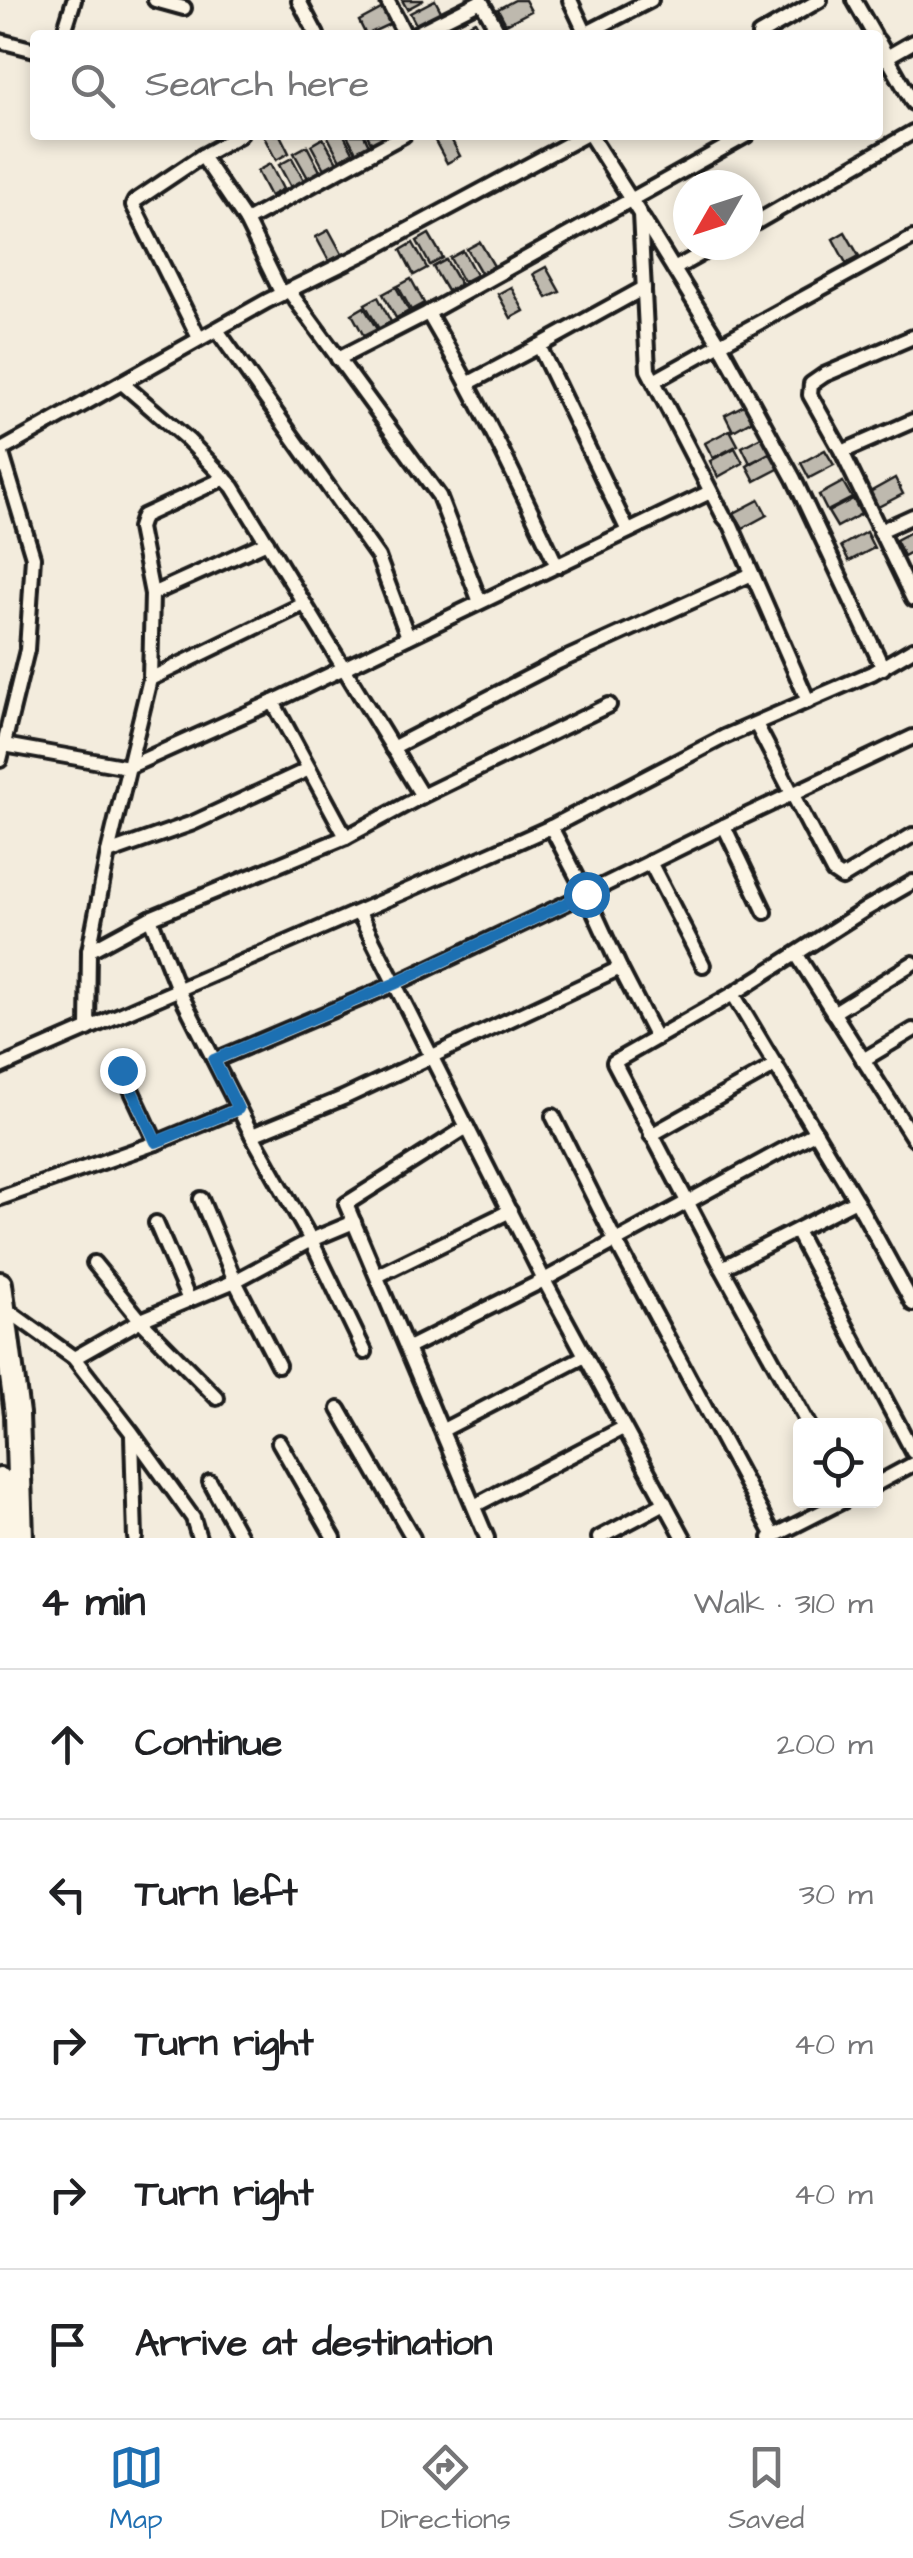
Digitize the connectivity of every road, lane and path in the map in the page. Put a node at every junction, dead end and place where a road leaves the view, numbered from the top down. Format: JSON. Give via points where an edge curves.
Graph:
{"nodes":[{"id":1,"x":74,"y":0,"type":"edge"},
{"id":2,"x":155,"y":0,"type":"edge"},
{"id":3,"x":388,"y":0,"type":"edge"},
{"id":4,"x":481,"y":0,"type":"edge"},
{"id":5,"x":570,"y":0,"type":"edge"},
{"id":6,"x":651,"y":0,"type":"edge"},
{"id":7,"x":820,"y":0,"type":"edge"},
{"id":8,"x":854,"y":0,"type":"edge"},
{"id":9,"x":299,"y":2,"type":"edge"},
{"id":10,"x":184,"y":8,"type":"dead end"},
{"id":11,"x":65,"y":30,"type":"edge"},
{"id":12,"x":314,"y":30,"type":"edge"},
{"id":13,"x":403,"y":30,"type":"edge"},
{"id":14,"x":423,"y":30,"type":"edge"},
{"id":15,"x":497,"y":30,"type":"edge"},
{"id":16,"x":582,"y":30,"type":"edge"},
{"id":17,"x":592,"y":30,"type":"edge"},
{"id":18,"x":768,"y":30,"type":"edge"},
{"id":19,"x":871,"y":30,"type":"edge"},
{"id":20,"x":0,"y":41,"type":"edge"},
{"id":21,"x":913,"y":42,"type":"edge"},
{"id":22,"x":30,"y":49,"type":"edge"},
{"id":23,"x":883,"y":59,"type":"edge"},
{"id":24,"x":883,"y":61,"type":"edge"},
{"id":25,"x":913,"y":103,"type":"edge"},
{"id":26,"x":913,"y":132,"type":"edge"},
{"id":27,"x":231,"y":140,"type":"edge"},
{"id":28,"x":395,"y":140,"type":"edge"},
{"id":29,"x":590,"y":140,"type":"edge"},
{"id":30,"x":738,"y":140,"type":"edge"},
{"id":31,"x":558,"y":141,"type":"edge"},
{"id":32,"x":202,"y":156,"type":"junction"},
{"id":33,"x":631,"y":200,"type":"junction"},
{"id":34,"x":640,"y":214,"type":"junction"},
{"id":35,"x":763,"y":218,"type":"edge"},
{"id":36,"x":246,"y":221,"type":"junction"},
{"id":37,"x":913,"y":238,"type":"edge"},
{"id":38,"x":690,"y":260,"type":"edge"},
{"id":39,"x":674,"y":269,"type":"junction"},
{"id":40,"x":644,"y":288,"type":"junction"},
{"id":41,"x":285,"y":292,"type":"junction"},
{"id":42,"x":428,"y":313,"type":"junction"},
{"id":43,"x":217,"y":330,"type":"junction"},
{"id":44,"x":913,"y":337,"type":"edge"},
{"id":45,"x":200,"y":338,"type":"junction"},
{"id":46,"x":720,"y":344,"type":"junction"},
{"id":47,"x":539,"y":346,"type":"junction"},
{"id":48,"x":338,"y":359,"type":"junction"},
{"id":49,"x":654,"y":381,"type":"junction"},
{"id":50,"x":122,"y":383,"type":"junction"},
{"id":51,"x":468,"y":383,"type":"junction"},
{"id":52,"x":913,"y":421,"type":"edge"},
{"id":53,"x":0,"y":451,"type":"edge"},
{"id":54,"x":842,"y":452,"type":"junction"},
{"id":55,"x":225,"y":478,"type":"junction"},
{"id":56,"x":710,"y":492,"type":"junction"},
{"id":57,"x":913,"y":516,"type":"edge"},
{"id":58,"x":628,"y":531,"type":"junction"},
{"id":59,"x":880,"y":531,"type":"junction"},
{"id":60,"x":267,"y":542,"type":"junction"},
{"id":61,"x":556,"y":566,"type":"junction"},
{"id":62,"x":752,"y":574,"type":"junction"},
{"id":63,"x":152,"y":594,"type":"junction"},
{"id":64,"x":913,"y":600,"type":"edge"},
{"id":65,"x":480,"y":602,"type":"junction"},
{"id":66,"x":304,"y":604,"type":"junction"},
{"id":67,"x":408,"y":637,"type":"junction"},
{"id":68,"x":913,"y":649,"type":"edge"},
{"id":69,"x":344,"y":668,"type":"junction"},
{"id":70,"x":882,"y":668,"type":"junction"},
{"id":71,"x":150,"y":678,"type":"junction"},
{"id":72,"x":273,"y":702,"type":"junction"},
{"id":73,"x":808,"y":702,"type":"junction"},
{"id":74,"x":609,"y":705,"type":"dead end"},
{"id":75,"x":756,"y":724,"type":"junction"},
{"id":76,"x":913,"y":737,"type":"edge"},
{"id":77,"x":392,"y":748,"type":"junction"},
{"id":78,"x":2,"y":752,"type":"edge"},
{"id":79,"x":128,"y":767,"type":"junction"},
{"id":80,"x":309,"y":769,"type":"junction"},
{"id":81,"x":792,"y":795,"type":"junction"},
{"id":82,"x":422,"y":796,"type":"junction"},
{"id":83,"x":724,"y":826,"type":"junction"},
{"id":84,"x":552,"y":827,"type":"junction"},
{"id":85,"x":913,"y":836,"type":"edge"},
{"id":86,"x":346,"y":837,"type":"junction"},
{"id":87,"x":108,"y":852,"type":"junction"},
{"id":88,"x":650,"y":862,"type":"junction"},
{"id":89,"x":913,"y":882,"type":"edge"},
{"id":90,"x":586,"y":894,"type":"junction"},
{"id":91,"x":765,"y":912,"type":"dead end"},
{"id":92,"x":359,"y":913,"type":"junction"},
{"id":93,"x":150,"y":918,"type":"junction"},
{"id":94,"x":89,"y":951,"type":"junction"},
{"id":95,"x":796,"y":955,"type":"junction"},
{"id":96,"x":913,"y":962,"type":"edge"},
{"id":97,"x":703,"y":965,"type":"dead end"},
{"id":98,"x":620,"y":968,"type":"junction"},
{"id":99,"x":394,"y":984,"type":"junction"},
{"id":100,"x":178,"y":989,"type":"junction"},
{"id":101,"x":733,"y":994,"type":"junction"},
{"id":102,"x":833,"y":1013,"type":"junction"},
{"id":103,"x":88,"y":1028,"type":"junction"},
{"id":104,"x":913,"y":1030,"type":"edge"},
{"id":105,"x":656,"y":1038,"type":"junction"},
{"id":106,"x":430,"y":1055,"type":"junction"},
{"id":107,"x":214,"y":1060,"type":"junction"},
{"id":108,"x":863,"y":1060,"type":"junction"},
{"id":109,"x":776,"y":1065,"type":"junction"},
{"id":110,"x":0,"y":1067,"type":"edge"},
{"id":111,"x":122,"y":1070,"type":"dead end"},
{"id":112,"x":238,"y":1109,"type":"junction"},
{"id":113,"x":553,"y":1116,"type":"dead end"},
{"id":114,"x":467,"y":1127,"type":"junction"},
{"id":115,"x":911,"y":1129,"type":"edge"},
{"id":116,"x":816,"y":1132,"type":"junction"},
{"id":117,"x":252,"y":1135,"type":"junction"},
{"id":118,"x":651,"y":1136,"type":"junction"},
{"id":119,"x":156,"y":1142,"type":"junction"},
{"id":120,"x":0,"y":1198,"type":"edge"},
{"id":121,"x":201,"y":1200,"type":"dead end"},
{"id":122,"x":856,"y":1200,"type":"junction"},
{"id":123,"x":687,"y":1202,"type":"junction"},
{"id":124,"x":510,"y":1211,"type":"junction"},
{"id":125,"x":354,"y":1222,"type":"junction"},
{"id":126,"x":156,"y":1223,"type":"dead end"},
{"id":127,"x":796,"y":1231,"type":"junction"},
{"id":128,"x":311,"y":1240,"type":"junction"},
{"id":129,"x":615,"y":1240,"type":"junction"},
{"id":130,"x":94,"y":1263,"type":"dead end"},
{"id":131,"x":722,"y":1268,"type":"junction"},
{"id":132,"x":377,"y":1276,"type":"junction"},
{"id":133,"x":544,"y":1280,"type":"junction"},
{"id":134,"x":235,"y":1281,"type":"junction"},
{"id":135,"x":0,"y":1284,"type":"edge"},
{"id":136,"x":190,"y":1300,"type":"junction"},
{"id":137,"x":913,"y":1304,"type":"edge"},
{"id":138,"x":2,"y":1307,"type":"edge"},
{"id":139,"x":141,"y":1320,"type":"junction"},
{"id":140,"x":408,"y":1348,"type":"junction"},
{"id":141,"x":365,"y":1352,"type":"dead end"},
{"id":142,"x":585,"y":1356,"type":"junction"},
{"id":143,"x":74,"y":1358,"type":"junction"},
{"id":144,"x":278,"y":1365,"type":"dead end"},
{"id":145,"x":217,"y":1398,"type":"dead end"},
{"id":146,"x":339,"y":1410,"type":"dead end"},
{"id":147,"x":806,"y":1418,"type":"edge"},
{"id":148,"x":623,"y":1428,"type":"junction"},
{"id":149,"x":442,"y":1430,"type":"junction"},
{"id":150,"x":132,"y":1433,"type":"junction"},
{"id":151,"x":279,"y":1442,"type":"dead end"},
{"id":152,"x":913,"y":1452,"type":"edge"},
{"id":153,"x":913,"y":1464,"type":"edge"},
{"id":154,"x":0,"y":1480,"type":"edge"},
{"id":155,"x":883,"y":1480,"type":"edge"},
{"id":156,"x":210,"y":1482,"type":"dead end"},
{"id":157,"x":665,"y":1504,"type":"junction"},
{"id":158,"x":474,"y":1506,"type":"junction"},
{"id":159,"x":829,"y":1508,"type":"edge"},
{"id":160,"x":772,"y":1537,"type":"edge"},
{"id":161,"x":4,"y":1538,"type":"edge"},
{"id":162,"x":21,"y":1538,"type":"edge"},
{"id":163,"x":135,"y":1538,"type":"edge"},
{"id":164,"x":199,"y":1538,"type":"edge"},
{"id":165,"x":241,"y":1538,"type":"edge"},
{"id":166,"x":334,"y":1538,"type":"edge"},
{"id":167,"x":413,"y":1538,"type":"edge"},
{"id":168,"x":487,"y":1538,"type":"edge"},
{"id":169,"x":599,"y":1538,"type":"edge"},
{"id":170,"x":684,"y":1538,"type":"edge"}],
"edges":[{"from":1,"to":11,"type":"street"},
{"from":2,"to":10,"type":"street"},
{"from":3,"to":13,"type":"street"},
{"from":4,"to":14,"type":"street"},
{"from":4,"to":15,"type":"street"},
{"from":5,"to":16,"type":"street"},
{"from":6,"to":17,"type":"street"},
{"from":7,"to":18,"type":"street"},
{"from":8,"to":19,"type":"street"},
{"from":9,"to":12,"type":"street"},
{"from":20,"to":22,"type":"street"},
{"from":21,"to":23,"type":"street"},
{"from":24,"to":25,"type":"street"},
{"from":26,"to":35,"type":"street"},
{"from":27,"to":32,"type":"street"},
{"from":28,"to":36,"type":"street"},
{"from":29,"to":33,"type":"street"},
{"from":30,"to":33,"type":"street"},
{"from":31,"to":41,"type":"street"},
{"from":32,"to":36,"type":"street"},
{"from":32,"to":45,"type":"street","via":[[134,202]]},
{"from":33,"to":34,"type":"street"},
{"from":33,"to":42,"type":"street"},
{"from":34,"to":39,"type":"street"},
{"from":34,"to":40,"type":"street"},
{"from":36,"to":41,"type":"street"},
{"from":37,"to":46,"type":"street"},
{"from":38,"to":39,"type":"street"},
{"from":39,"to":46,"type":"street"},
{"from":40,"to":47,"type":"street"},
{"from":40,"to":49,"type":"street"},
{"from":41,"to":43,"type":"street"},
{"from":41,"to":48,"type":"street"},
{"from":42,"to":48,"type":"street"},
{"from":42,"to":51,"type":"street"},
{"from":43,"to":45,"type":"street"},
{"from":43,"to":67,"type":"street","via":[[378,557]]},
{"from":44,"to":54,"type":"street","via":[[811,384],[810,395]]},
{"from":45,"to":50,"type":"street"},
{"from":46,"to":49,"type":"street"},
{"from":46,"to":70,"type":"street","via":[[794,479]]},
{"from":47,"to":51,"type":"street"},
{"from":47,"to":58,"type":"street"},
{"from":48,"to":65,"type":"street","via":[[439,496]]},
{"from":49,"to":56,"type":"street"},
{"from":50,"to":53,"type":"street"},
{"from":50,"to":55,"type":"street"},
{"from":51,"to":61,"type":"street"},
{"from":52,"to":54,"type":"street"},
{"from":53,"to":78,"type":"street","via":[[33,557],[27,650]]},
{"from":54,"to":59,"type":"street"},
{"from":55,"to":60,"type":"street"},
{"from":55,"to":63,"type":"street","via":[[143,516],[139,528]]},
{"from":56,"to":58,"type":"street"},
{"from":56,"to":62,"type":"street"},
{"from":57,"to":59,"type":"street"},
{"from":58,"to":61,"type":"street"},
{"from":59,"to":64,"type":"street"},
{"from":60,"to":63,"type":"street"},
{"from":60,"to":66,"type":"street"},
{"from":61,"to":65,"type":"street"},
{"from":62,"to":73,"type":"street"},
{"from":62,"to":77,"type":"street","via":[[558,662]]},
{"from":63,"to":71,"type":"street"},
{"from":65,"to":67,"type":"street"},
{"from":66,"to":69,"type":"street"},
{"from":66,"to":71,"type":"street"},
{"from":67,"to":69,"type":"street"},
{"from":68,"to":70,"type":"street"},
{"from":69,"to":72,"type":"street"},
{"from":69,"to":77,"type":"street"},
{"from":70,"to":73,"type":"street"},
{"from":71,"to":79,"type":"street"},
{"from":72,"to":79,"type":"street"},
{"from":72,"to":80,"type":"street"},
{"from":73,"to":75,"type":"street"},
{"from":74,"to":82,"type":"street"},
{"from":75,"to":81,"type":"street"},
{"from":75,"to":84,"type":"street"},
{"from":76,"to":81,"type":"street"},
{"from":77,"to":82,"type":"street"},
{"from":78,"to":79,"type":"street"},
{"from":79,"to":87,"type":"street"},
{"from":80,"to":86,"type":"street"},
{"from":80,"to":87,"type":"street","via":[[193,823]]},
{"from":81,"to":83,"type":"street"},
{"from":81,"to":85,"type":"street","via":[[842,878]]},
{"from":82,"to":86,"type":"street"},
{"from":83,"to":88,"type":"street"},
{"from":83,"to":91,"type":"street"},
{"from":84,"to":90,"type":"street"},
{"from":84,"to":92,"type":"street"},
{"from":86,"to":93,"type":"street"},
{"from":87,"to":94,"type":"street"},
{"from":88,"to":90,"type":"street"},
{"from":88,"to":97,"type":"street"},
{"from":89,"to":95,"type":"street"},
{"from":90,"to":98,"type":"street"},
{"from":90,"to":99,"type":"street"},
{"from":92,"to":99,"type":"street"},
{"from":92,"to":100,"type":"street"},
{"from":93,"to":94,"type":"street"},
{"from":93,"to":100,"type":"street"},
{"from":94,"to":103,"type":"street"},
{"from":95,"to":101,"type":"street"},
{"from":95,"to":102,"type":"street"},
{"from":96,"to":102,"type":"street"},
{"from":98,"to":105,"type":"street"},
{"from":98,"to":106,"type":"street"},
{"from":99,"to":106,"type":"street"},
{"from":99,"to":107,"type":"street"},
{"from":100,"to":103,"type":"street"},
{"from":100,"to":107,"type":"street"},
{"from":101,"to":105,"type":"street"},
{"from":101,"to":109,"type":"street"},
{"from":102,"to":108,"type":"street"},
{"from":103,"to":110,"type":"street"},
{"from":104,"to":108,"type":"street"},
{"from":105,"to":118,"type":"street","via":[[614,1062]]},
{"from":106,"to":114,"type":"street"},
{"from":106,"to":117,"type":"street"},
{"from":107,"to":112,"type":"street"},
{"from":108,"to":115,"type":"street"},
{"from":109,"to":116,"type":"street"},
{"from":109,"to":118,"type":"street"},
{"from":111,"to":119,"type":"street"},
{"from":112,"to":117,"type":"street"},
{"from":112,"to":119,"type":"street"},
{"from":113,"to":129,"type":"street"},
{"from":114,"to":124,"type":"street"},
{"from":114,"to":125,"type":"street","via":[[346,1204]]},
{"from":116,"to":122,"type":"street"},
{"from":116,"to":123,"type":"street"},
{"from":117,"to":128,"type":"street"},
{"from":118,"to":123,"type":"street"},
{"from":119,"to":120,"type":"street"},
{"from":121,"to":134,"type":"street"},
{"from":122,"to":127,"type":"street"},
{"from":122,"to":137,"type":"street"},
{"from":123,"to":129,"type":"street"},
{"from":123,"to":131,"type":"street"},
{"from":124,"to":132,"type":"street"},
{"from":124,"to":133,"type":"street"},
{"from":125,"to":128,"type":"street"},
{"from":125,"to":132,"type":"street"},
{"from":126,"to":136,"type":"street"},
{"from":127,"to":131,"type":"street"},
{"from":127,"to":152,"type":"street"},
{"from":128,"to":134,"type":"street"},
{"from":128,"to":141,"type":"street"},
{"from":129,"to":133,"type":"street"},
{"from":129,"to":160,"type":"street"},
{"from":130,"to":139,"type":"street"},
{"from":131,"to":147,"type":"street"},
{"from":132,"to":140,"type":"street"},
{"from":133,"to":140,"type":"street"},
{"from":133,"to":142,"type":"street"},
{"from":134,"to":136,"type":"street"},
{"from":134,"to":144,"type":"street"},
{"from":135,"to":138,"type":"highway"},
{"from":136,"to":139,"type":"street"},
{"from":138,"to":143,"type":"street"},
{"from":138,"to":162,"type":"highway","via":[[18,1414]]},
{"from":139,"to":143,"type":"street"},
{"from":139,"to":145,"type":"street"},
{"from":140,"to":149,"type":"street"},
{"from":142,"to":148,"type":"street"},
{"from":142,"to":149,"type":"street"},
{"from":143,"to":150,"type":"street"},
{"from":146,"to":167,"type":"street"},
{"from":148,"to":157,"type":"street"},
{"from":148,"to":158,"type":"street"},
{"from":149,"to":158,"type":"street"},
{"from":150,"to":163,"type":"street"},
{"from":150,"to":164,"type":"street","via":[[193,1518]]},
{"from":151,"to":166,"type":"street"},
{"from":153,"to":155,"type":"street"},
{"from":154,"to":161,"type":"highway"},
{"from":156,"to":165,"type":"street"},
{"from":157,"to":169,"type":"street"},
{"from":157,"to":170,"type":"street"},
{"from":158,"to":168,"type":"street"},
{"from":159,"to":160,"type":"street"}]}
